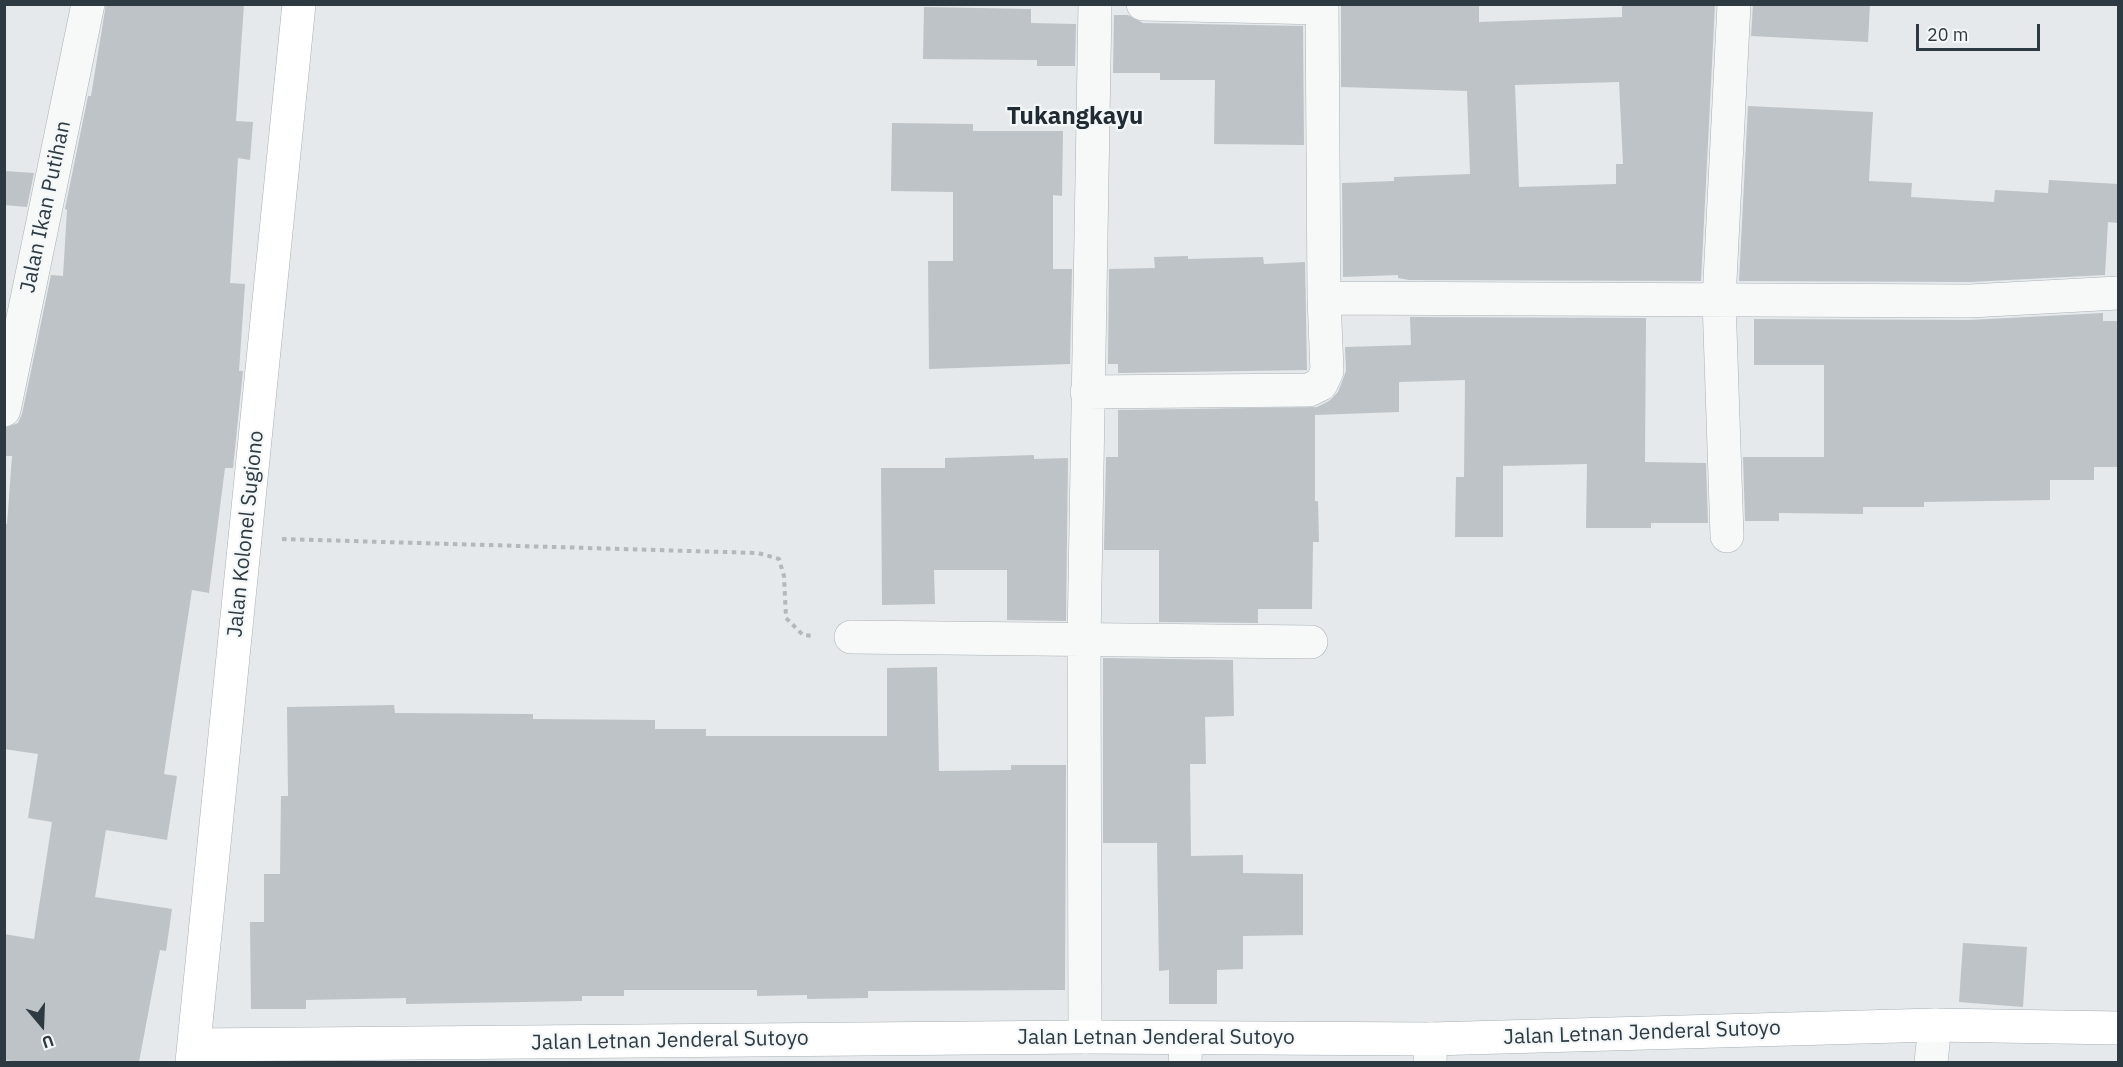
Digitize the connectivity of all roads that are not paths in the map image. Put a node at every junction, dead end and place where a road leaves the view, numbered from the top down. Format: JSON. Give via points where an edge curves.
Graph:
{"nodes":[{"id":1,"x":88,"y":4,"type":"edge"},
{"id":2,"x":299,"y":4,"type":"edge"},
{"id":3,"x":1095,"y":4,"type":"edge"},
{"id":4,"x":1143,"y":4,"type":"edge"},
{"id":5,"x":1734,"y":4,"type":"edge"},
{"id":6,"x":1322,"y":6,"type":"edge"},
{"id":7,"x":2118,"y":293,"type":"edge"},
{"id":8,"x":1324,"y":298,"type":"junction"},
{"id":9,"x":1719,"y":300,"type":"junction"},
{"id":10,"x":1087,"y":392,"type":"junction"},
{"id":11,"x":4,"y":410,"type":"edge"},
{"id":12,"x":1727,"y":536,"type":"dead end"},
{"id":13,"x":850,"y":637,"type":"road end"},
{"id":14,"x":1084,"y":641,"type":"junction"},
{"id":15,"x":1311,"y":642,"type":"dead end"},
{"id":16,"x":1935,"y":1025,"type":"junction"},
{"id":17,"x":2118,"y":1028,"type":"edge"},
{"id":18,"x":1084,"y":1037,"type":"junction"},
{"id":19,"x":1185,"y":1051,"type":"edge"},
{"id":20,"x":1430,"y":1051,"type":"edge"},
{"id":21,"x":193,"y":1054,"type":"edge"},
{"id":22,"x":1931,"y":1062,"type":"edge"}],
"edges":[{"from":1,"to":11,"type":"street","name":"Jalan Ikan Putihan"},
{"from":2,"to":21,"type":"main road","name":"Jalan Kolonel Sugiono"},
{"from":3,"to":10,"type":"street"},
{"from":4,"to":6,"type":"street"},
{"from":5,"to":9,"type":"street"},
{"from":6,"to":8,"type":"street"},
{"from":7,"to":9,"type":"street","via":[[1970,301]]},
{"from":8,"to":9,"type":"street"},
{"from":8,"to":10,"type":"street","via":[[1327,371],[1321,384],[1310,390]]},
{"from":9,"to":12,"type":"street"},
{"from":10,"to":14,"type":"street"},
{"from":13,"to":14,"type":"street"},
{"from":14,"to":15,"type":"street"},
{"from":14,"to":18,"type":"street"},
{"from":16,"to":17,"type":"main road","name":"Jalan Letnan Jenderal Sutoyo"},
{"from":16,"to":20,"type":"main road","name":"Jalan Letnan Jenderal Sutoyo"},
{"from":16,"to":22,"type":"street"},
{"from":18,"to":19,"type":"main road","name":"Jalan Letnan Jenderal Sutoyo"},
{"from":18,"to":21,"type":"main road","name":"Jalan Letnan Jenderal Sutoyo"},
{"from":19,"to":20,"type":"main road","name":"Jalan Letnan Jenderal Sutoyo"}]}
